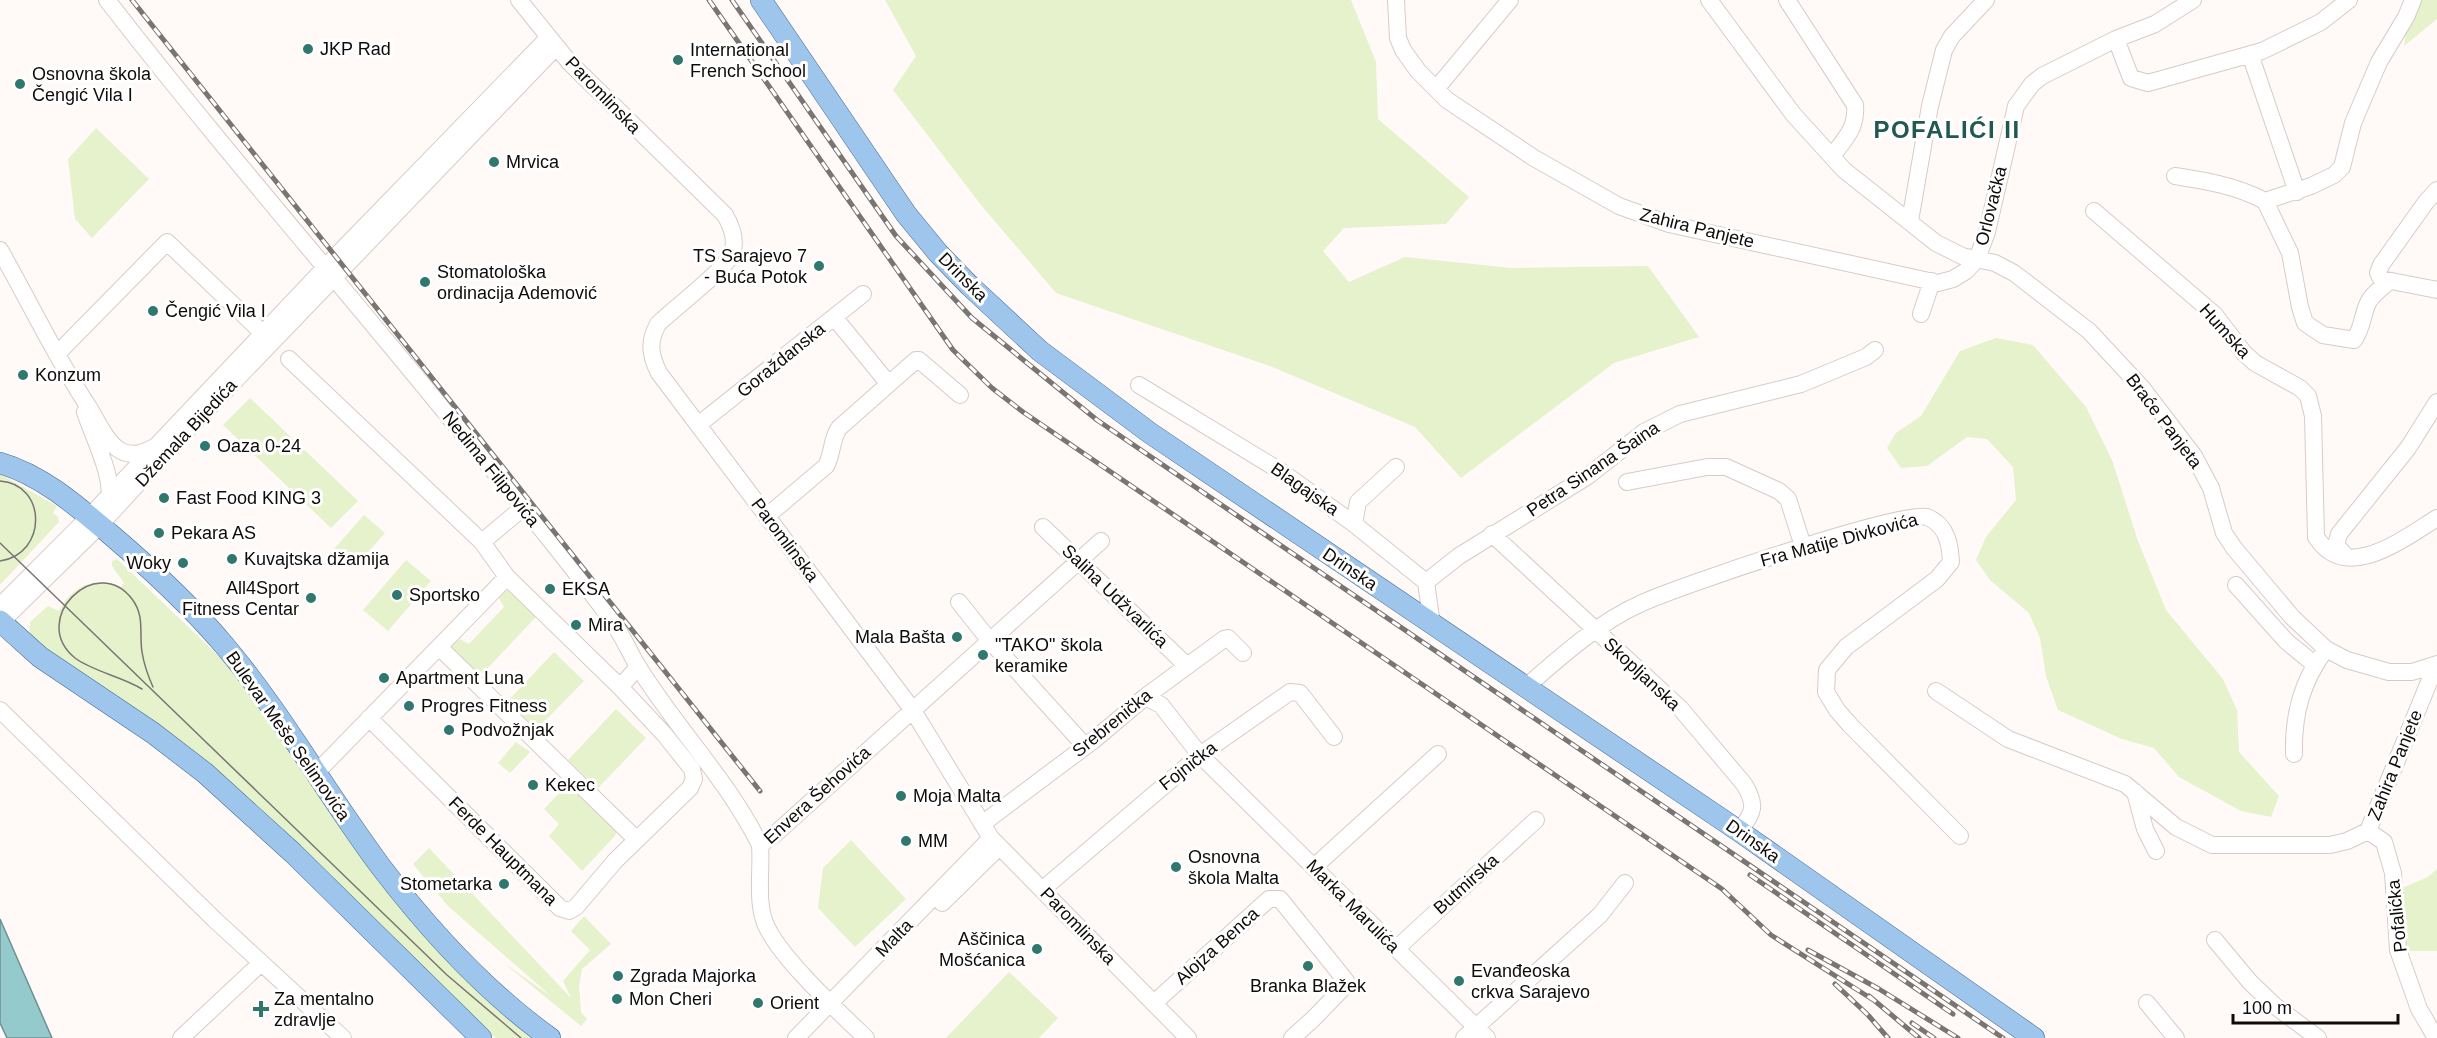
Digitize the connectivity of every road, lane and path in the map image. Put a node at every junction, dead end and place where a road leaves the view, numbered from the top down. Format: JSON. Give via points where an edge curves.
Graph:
{"nodes":[{"id":1,"x":108,"y":0,"type":"edge"},
{"id":2,"x":519,"y":0,"type":"edge"},
{"id":3,"x":761,"y":0,"type":"edge"},
{"id":4,"x":1396,"y":0,"type":"edge"},
{"id":5,"x":1509,"y":0,"type":"edge"},
{"id":6,"x":1709,"y":0,"type":"edge"},
{"id":7,"x":1787,"y":0,"type":"edge"},
{"id":8,"x":1986,"y":0,"type":"edge"},
{"id":9,"x":2193,"y":0,"type":"edge"},
{"id":10,"x":2349,"y":0,"type":"edge"},
{"id":11,"x":2413,"y":0,"type":"edge"},
{"id":12,"x":2116,"y":39,"type":"junction"},
{"id":13,"x":552,"y":43,"type":"junction"},
{"id":14,"x":2250,"y":54,"type":"junction"},
{"id":15,"x":1436,"y":89,"type":"junction"},
{"id":16,"x":1832,"y":156,"type":"junction"},
{"id":17,"x":2175,"y":176,"type":"dead end"},
{"id":18,"x":2437,"y":190,"type":"edge"},
{"id":19,"x":2297,"y":192,"type":"junction"},
{"id":20,"x":2265,"y":201,"type":"junction"},
{"id":21,"x":2094,"y":211,"type":"dead end"},
{"id":22,"x":1910,"y":221,"type":"junction"},
{"id":23,"x":0,"y":250,"type":"edge"},
{"id":24,"x":1977,"y":259,"type":"junction"},
{"id":25,"x":330,"y":272,"type":"junction"},
{"id":26,"x":5,"y":274,"type":"edge"},
{"id":27,"x":1932,"y":281,"type":"junction"},
{"id":28,"x":2390,"y":281,"type":"junction"},
{"id":29,"x":2437,"y":290,"type":"edge"},
{"id":30,"x":863,"y":294,"type":"dead end"},
{"id":31,"x":1921,"y":314,"type":"dead end"},
{"id":32,"x":834,"y":317,"type":"junction"},
{"id":33,"x":268,"y":338,"type":"junction"},
{"id":34,"x":1875,"y":350,"type":"dead end"},
{"id":35,"x":57,"y":354,"type":"junction"},
{"id":36,"x":290,"y":358,"type":"dead end"},
{"id":37,"x":888,"y":383,"type":"junction"},
{"id":38,"x":1139,"y":385,"type":"dead end"},
{"id":39,"x":79,"y":393,"type":"junction"},
{"id":40,"x":960,"y":395,"type":"dead end"},
{"id":41,"x":2437,"y":402,"type":"edge"},
{"id":42,"x":698,"y":425,"type":"junction"},
{"id":43,"x":155,"y":446,"type":"junction"},
{"id":44,"x":0,"y":463,"type":"edge"},
{"id":45,"x":1395,"y":467,"type":"dead end"},
{"id":46,"x":1627,"y":482,"type":"dead end"},
{"id":47,"x":111,"y":495,"type":"junction"},
{"id":48,"x":519,"y":511,"type":"dead end"},
{"id":49,"x":767,"y":516,"type":"junction"},
{"id":50,"x":2437,"y":519,"type":"edge"},
{"id":51,"x":95,"y":521,"type":"junction"},
{"id":52,"x":1354,"y":524,"type":"junction"},
{"id":53,"x":1043,"y":527,"type":"dead end"},
{"id":54,"x":1492,"y":534,"type":"junction"},
{"id":55,"x":1101,"y":541,"type":"dead end"},
{"id":56,"x":482,"y":542,"type":"junction"},
{"id":57,"x":1803,"y":546,"type":"junction"},
{"id":58,"x":2345,"y":555,"type":"junction"},
{"id":59,"x":1080,"y":562,"type":"junction"},
{"id":60,"x":507,"y":577,"type":"junction"},
{"id":61,"x":1425,"y":582,"type":"junction"},
{"id":62,"x":2236,"y":585,"type":"dead end"},
{"id":63,"x":959,"y":602,"type":"dead end"},
{"id":64,"x":0,"y":606,"type":"edge"},
{"id":65,"x":0,"y":622,"type":"edge"},
{"id":66,"x":1432,"y":625,"type":"junction"},
{"id":67,"x":1595,"y":631,"type":"junction"},
{"id":68,"x":990,"y":641,"type":"junction"},
{"id":69,"x":439,"y":647,"type":"junction"},
{"id":70,"x":2326,"y":649,"type":"junction"},
{"id":71,"x":1242,"y":653,"type":"dead end"},
{"id":72,"x":2314,"y":664,"type":"junction"},
{"id":73,"x":2436,"y":664,"type":"edge"},
{"id":74,"x":1186,"y":665,"type":"junction"},
{"id":75,"x":638,"y":667,"type":"junction"},
{"id":76,"x":2433,"y":685,"type":"edge"},
{"id":77,"x":620,"y":687,"type":"junction"},
{"id":78,"x":1526,"y":687,"type":"junction"},
{"id":79,"x":1936,"y":692,"type":"dead end"},
{"id":80,"x":1145,"y":697,"type":"junction"},
{"id":81,"x":912,"y":709,"type":"junction"},
{"id":82,"x":0,"y":710,"type":"edge"},
{"id":83,"x":369,"y":718,"type":"junction"},
{"id":84,"x":1334,"y":737,"type":"dead end"},
{"id":85,"x":1085,"y":746,"type":"junction"},
{"id":86,"x":2294,"y":753,"type":"dead end"},
{"id":87,"x":1438,"y":754,"type":"dead end"},
{"id":88,"x":1200,"y":755,"type":"junction"},
{"id":89,"x":692,"y":769,"type":"junction"},
{"id":90,"x":316,"y":772,"type":"junction"},
{"id":91,"x":720,"y":781,"type":"junction"},
{"id":92,"x":2135,"y":791,"type":"junction"},
{"id":93,"x":1536,"y":820,"type":"dead end"},
{"id":94,"x":1739,"y":831,"type":"junction"},
{"id":95,"x":2368,"y":831,"type":"junction"},
{"id":96,"x":991,"y":836,"type":"junction"},
{"id":97,"x":1960,"y":836,"type":"dead end"},
{"id":98,"x":636,"y":839,"type":"junction"},
{"id":99,"x":760,"y":844,"type":"junction"},
{"id":100,"x":2156,"y":851,"type":"dead end"},
{"id":101,"x":1314,"y":867,"type":"junction"},
{"id":102,"x":1624,"y":883,"type":"dead end"},
{"id":103,"x":1043,"y":889,"type":"junction"},
{"id":104,"x":2215,"y":940,"type":"dead end"},
{"id":105,"x":1396,"y":949,"type":"junction"},
{"id":106,"x":261,"y":963,"type":"junction"},
{"id":107,"x":1154,"y":1003,"type":"junction"},
{"id":108,"x":2146,"y":1003,"type":"dead end"},
{"id":109,"x":834,"y":1006,"type":"junction"},
{"id":110,"x":1475,"y":1034,"type":"edge"},
{"id":111,"x":181,"y":1038,"type":"edge"},
{"id":112,"x":343,"y":1038,"type":"edge"},
{"id":113,"x":481,"y":1038,"type":"edge"},
{"id":114,"x":550,"y":1038,"type":"edge"},
{"id":115,"x":796,"y":1038,"type":"edge"},
{"id":116,"x":812,"y":1038,"type":"edge"},
{"id":117,"x":866,"y":1038,"type":"edge"},
{"id":118,"x":1188,"y":1038,"type":"edge"},
{"id":119,"x":1292,"y":1038,"type":"edge"},
{"id":120,"x":2034,"y":1038,"type":"edge"},
{"id":121,"x":2176,"y":1038,"type":"edge"},
{"id":122,"x":2318,"y":1038,"type":"edge"},
{"id":123,"x":2436,"y":1038,"type":"edge"}],
"edges":[{"from":1,"to":25,"type":"street","name":"Nedima Filipovića"},
{"from":2,"to":13,"type":"street","name":"Paromlinska"},
{"from":3,"to":66,"type":"main road","name":"Drinska","via":[[906,214],[970,286],[1040,351],[1150,433]]},
{"from":4,"to":15,"type":"street","name":"Zahira Panjete","via":[[1398,38],[1403,50]]},
{"from":5,"to":15,"type":"street"},
{"from":6,"to":16,"type":"street","name":"Orlovačka","via":[[1792,114]]},
{"from":7,"to":16,"type":"street","via":[[1855,105],[1852,130]]},
{"from":8,"to":22,"type":"street","via":[[1944,50]]},
{"from":9,"to":12,"type":"street","name":"Orlovačka","via":[[2155,24]]},
{"from":10,"to":14,"type":"street","via":[[2321,22]]},
{"from":11,"to":19,"type":"street","via":[[2374,72],[2353,123],[2342,167],[2334,175]]},
{"from":12,"to":14,"type":"street","via":[[2131,78],[2148,83]]},
{"from":12,"to":24,"type":"street","name":"Orlovačka","via":[[2042,76],[2021,97],[2010,124],[1987,232]]},
{"from":13,"to":25,"type":"street","name":"Paromlinska"},
{"from":13,"to":42,"type":"street","name":"Paromlinska","via":[[725,215],[731,226],[731,256],[651,335],[653,361]]},
{"from":14,"to":19,"type":"street"},
{"from":15,"to":27,"type":"street","name":"Zahira Panjete","via":[[1534,158],[1619,206],[1669,224]]},
{"from":16,"to":22,"type":"street","name":"Orlovačka","via":[[1844,170]]},
{"from":17,"to":20,"type":"street","via":[[2224,185]]},
{"from":18,"to":28,"type":"street","via":[[2381,264],[2381,279]]},
{"from":19,"to":20,"type":"street"},
{"from":20,"to":28,"type":"street","via":[[2290,253],[2305,322],[2323,334],[2354,340],[2361,331],[2367,304]]},
{"from":21,"to":58,"type":"street","name":"Humska","via":[[2214,314],[2255,363],[2308,396],[2313,416],[2316,537],[2330,553]]},
{"from":22,"to":24,"type":"street","name":"Orlovačka","via":[[1950,251]]},
{"from":23,"to":26,"type":"street","name":"Džemala Bijedića"},
{"from":24,"to":27,"type":"street","name":"Zahira Panjete","via":[[1953,279]]},
{"from":24,"to":70,"type":"street","name":"Braće Panjeta","via":[[1995,263],[2035,288],[2089,331],[2135,381],[2194,456],[2211,488],[2224,533],[2234,548],[2292,617]]},
{"from":25,"to":33,"type":"street","name":"Džemala Bijedića"},
{"from":25,"to":75,"type":"street","name":"Nedima Filipovića","via":[[558,551],[612,621]]},
{"from":26,"to":35,"type":"street","name":"Džemala Bijedića"},
{"from":27,"to":31,"type":"street"},
{"from":28,"to":29,"type":"street"},
{"from":30,"to":32,"type":"street","name":"Goraždanska"},
{"from":32,"to":37,"type":"street"},
{"from":32,"to":42,"type":"street","name":"Goraždanska"},
{"from":33,"to":35,"type":"street","via":[[167,242]]},
{"from":33,"to":43,"type":"street","name":"Džemala Bijedića"},
{"from":33,"to":51,"type":"street","name":"Džemala Bijedića","via":[[176,442]]},
{"from":34,"to":54,"type":"street","name":"Petra Sinana Šaina","via":[[1801,384],[1663,421],[1588,476]]},
{"from":35,"to":39,"type":"street","name":"Džemala Bijedića"},
{"from":36,"to":56,"type":"street"},
{"from":37,"to":40,"type":"street","via":[[919,360]]},
{"from":37,"to":49,"type":"street","via":[[833,436],[826,466]]},
{"from":38,"to":52,"type":"street","name":"Blagajska","via":[[1264,459]]},
{"from":39,"to":43,"type":"street","name":"Džemala Bijedića","via":[[118,449],[138,454]]},
{"from":39,"to":47,"type":"street","name":"Džemala Bijedića"},
{"from":41,"to":58,"type":"street","via":[[2408,448],[2339,534],[2336,545]]},
{"from":42,"to":49,"type":"street","name":"Paromlinska"},
{"from":43,"to":47,"type":"street","name":"Džemala Bijedića"},
{"from":44,"to":51,"type":"main road","name":"Bulevar Meše Selimovića","via":[[34,478]]},
{"from":45,"to":52,"type":"street","via":[[1358,502]]},
{"from":46,"to":57,"type":"street","via":[[1707,466],[1726,467],[1788,499]]},
{"from":47,"to":51,"type":"street","name":"Džemala Bijedića"},
{"from":48,"to":56,"type":"street","name":"Nedima Filipovića"},
{"from":49,"to":81,"type":"street","name":"Paromlinska"},
{"from":50,"to":58,"type":"street","via":[[2383,550],[2352,559]]},
{"from":51,"to":64,"type":"street","name":"Džemala Bijedića"},
{"from":51,"to":65,"type":"street","name":"Džemala Bijedića"},
{"from":51,"to":90,"type":"main road","name":"Bulevar Meše Selimovića","via":[[224,645]]},
{"from":52,"to":61,"type":"street","name":"Blagajska"},
{"from":53,"to":59,"type":"street","name":"Saliha Udžvarlića"},
{"from":54,"to":61,"type":"street","name":"Petra Sinana Šaina"},
{"from":54,"to":67,"type":"street","name":"Skopljanska"},
{"from":55,"to":59,"type":"street","name":"Envera Šehovića"},
{"from":56,"to":60,"type":"street"},
{"from":57,"to":67,"type":"street","name":"Fra Matije Divkovića","via":[[1638,604]]},
{"from":57,"to":97,"type":"street","name":"Fra Matije Divkovića","via":[[1905,519],[1926,516],[1941,526],[1950,545],[1951,562],[1937,579],[1846,647],[1827,670],[1826,692],[1850,725]]},
{"from":59,"to":68,"type":"street","name":"Envera Šehovića"},
{"from":59,"to":74,"type":"street","name":"Saliha Udžvarlića"},
{"from":60,"to":69,"type":"street"},
{"from":60,"to":77,"type":"street"},
{"from":61,"to":66,"type":"street"},
{"from":62,"to":72,"type":"street","via":[[2286,641]]},
{"from":63,"to":68,"type":"street"},
{"from":65,"to":113,"type":"main road","via":[[40,657],[205,773],[293,853]]},
{"from":66,"to":78,"type":"main road","name":"Drinska"},
{"from":67,"to":78,"type":"street","name":"Fra Matije Divkovića"},
{"from":67,"to":94,"type":"street","name":"Skopljanska","via":[[1680,708],[1744,784],[1752,796],[1753,807]]},
{"from":68,"to":81,"type":"street","name":"Envera Šehovića"},
{"from":68,"to":85,"type":"street"},
{"from":69,"to":83,"type":"street"},
{"from":69,"to":98,"type":"street"},
{"from":70,"to":72,"type":"street"},
{"from":70,"to":73,"type":"street","name":"Zahira Panjete","via":[[2389,672],[2412,672]]},
{"from":71,"to":74,"type":"street","name":"Srebrenička","via":[[1228,638]]},
{"from":72,"to":86,"type":"street","via":[[2300,694]]},
{"from":73,"to":76,"type":"street","name":"Zahira Panjete"},
{"from":74,"to":80,"type":"street","name":"Srebrenička"},
{"from":75,"to":77,"type":"street"},
{"from":75,"to":91,"type":"street","name":"Nedima Filipovića"},
{"from":76,"to":95,"type":"street","name":"Zahira Panjete","via":[[2405,736]]},
{"from":77,"to":89,"type":"street"},
{"from":78,"to":94,"type":"main road","name":"Drinska"},
{"from":79,"to":92,"type":"street","via":[[2008,739],[2103,774]]},
{"from":80,"to":85,"type":"street","name":"Srebrenička"},
{"from":80,"to":88,"type":"street","name":"Marka Marulića","via":[[1161,705]]},
{"from":81,"to":96,"type":"street","name":"Paromlinska"},
{"from":81,"to":99,"type":"street","name":"Envera Šehovića"},
{"from":82,"to":106,"type":"street"},
{"from":83,"to":90,"type":"street"},
{"from":83,"to":98,"type":"street","name":"Ferde Hauptmana","via":[[560,908],[569,911],[576,907]]},
{"from":84,"to":88,"type":"street","name":"Fojnička","via":[[1300,693],[1294,691]]},
{"from":85,"to":96,"type":"street","name":"Srebrenička"},
{"from":87,"to":101,"type":"street"},
{"from":88,"to":101,"type":"street","name":"Marka Marulića"},
{"from":88,"to":103,"type":"street","name":"Fojnička"},
{"from":89,"to":91,"type":"street"},
{"from":89,"to":98,"type":"street","name":"Ferde Hauptmana","via":[[694,779],[690,788]]},
{"from":90,"to":114,"type":"main road","name":"Bulevar Meše Selimovića","via":[[381,867],[420,914],[497,994]]},
{"from":91,"to":99,"type":"street","name":"Nedima Filipovića"},
{"from":92,"to":95,"type":"street","via":[[2176,827],[2212,845],[2330,845]]},
{"from":92,"to":100,"type":"street","via":[[2145,829]]},
{"from":93,"to":105,"type":"street","name":"Butmirska"},
{"from":94,"to":120,"type":"main road","name":"Drinska"},
{"from":95,"to":123,"type":"street","name":"Pofalićka","via":[[2384,842],[2393,873],[2398,950],[2419,1009]]},
{"from":96,"to":103,"type":"street","name":"Paromlinska"},
{"from":96,"to":109,"type":"street","name":"Malta"},
{"from":99,"to":109,"type":"street","name":"Envera Šehovića","via":[[764,921],[798,969]]},
{"from":101,"to":105,"type":"street","name":"Marka Marulića"},
{"from":102,"to":110,"type":"street","via":[[1600,915]]},
{"from":103,"to":107,"type":"street","name":"Paromlinska"},
{"from":104,"to":122,"type":"street","via":[[2258,990]]},
{"from":105,"to":110,"type":"street","name":"Marka Marulića"},
{"from":106,"to":111,"type":"street"},
{"from":106,"to":112,"type":"street"},
{"from":107,"to":118,"type":"street","name":"Paromlinska"},
{"from":107,"to":119,"type":"street","name":"Alojza Benca","via":[[1269,899],[1280,899],[1345,977],[1344,987]]},
{"from":108,"to":121,"type":"street"},
{"from":109,"to":115,"type":"street","name":"Malta"},
{"from":109,"to":116,"type":"street","name":"Malta"},
{"from":109,"to":117,"type":"street","name":"Envera Šehovića"}]}
